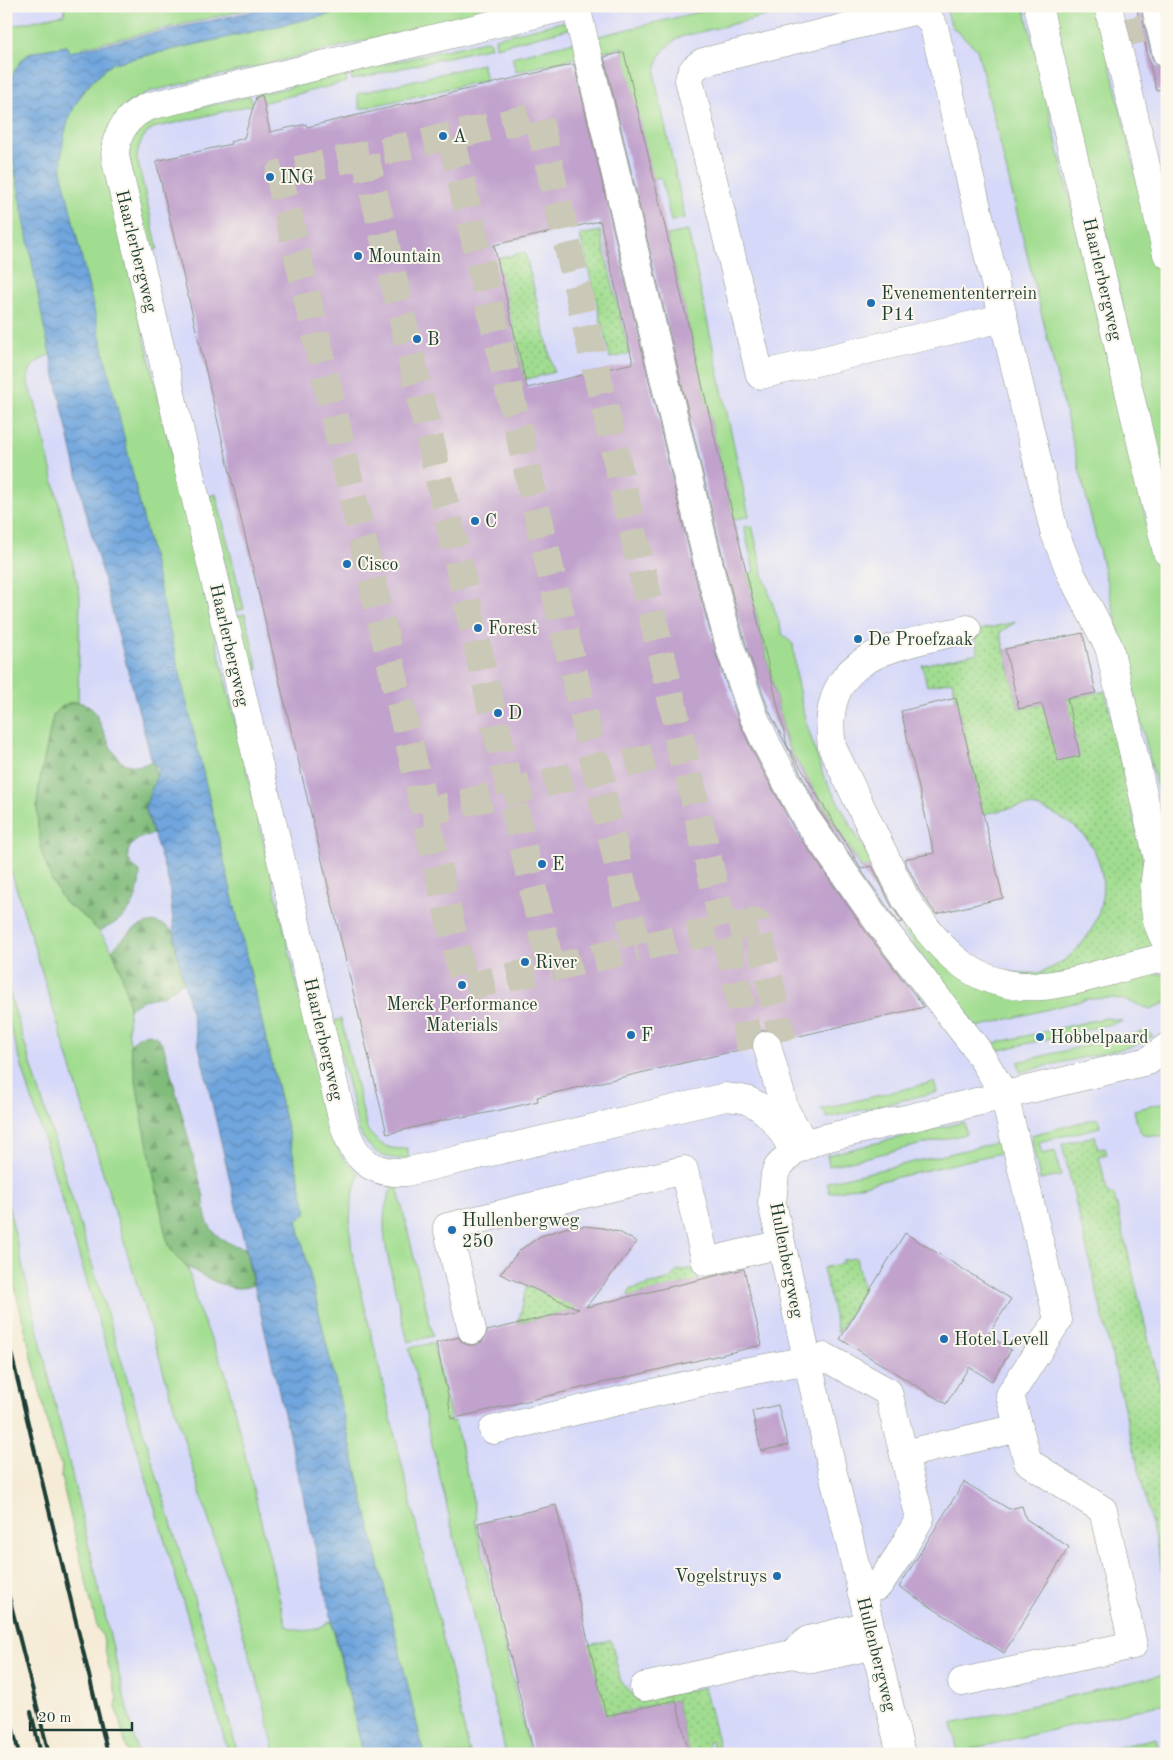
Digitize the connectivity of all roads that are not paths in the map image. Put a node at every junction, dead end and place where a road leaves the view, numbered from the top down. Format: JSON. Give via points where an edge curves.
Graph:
{"nodes":[{"id":1,"x":1038,"y":6,"type":"edge"},
{"id":2,"x":1108,"y":6,"type":"edge"},
{"id":3,"x":1167,"y":10,"type":"edge"},
{"id":4,"x":576,"y":13,"type":"edge"},
{"id":5,"x":1166,"y":53,"type":"edge"},
{"id":6,"x":1167,"y":254,"type":"edge"},
{"id":7,"x":1003,"y":318,"type":"junction"},
{"id":8,"x":1167,"y":552,"type":"edge"},
{"id":9,"x":968,"y":629,"type":"dead end"},
{"id":10,"x":1162,"y":867,"type":"edge"},
{"id":11,"x":1167,"y":942,"type":"edge"},
{"id":12,"x":1167,"y":958,"type":"edge"},
{"id":13,"x":1167,"y":1047,"type":"edge"},
{"id":14,"x":1004,"y":1094,"type":"junction"},
{"id":15,"x":772,"y":1117,"type":"junction"},
{"id":16,"x":805,"y":1145,"type":"junction"},
{"id":17,"x":781,"y":1244,"type":"junction"},
{"id":18,"x":472,"y":1330,"type":"dead end"},
{"id":19,"x":808,"y":1359,"type":"junction"},
{"id":20,"x":1019,"y":1428,"type":"junction"},
{"id":21,"x":493,"y":1430,"type":"dead end"},
{"id":22,"x":904,"y":1454,"type":"junction"},
{"id":23,"x":861,"y":1590,"type":"junction"},
{"id":24,"x":872,"y":1635,"type":"junction"},
{"id":25,"x":962,"y":1682,"type":"dead end"},
{"id":26,"x":644,"y":1687,"type":"dead end"},
{"id":27,"x":901,"y":1754,"type":"edge"}],
"edges":[{"from":1,"to":8,"type":"street","name":"Haarlerbergweg"},
{"from":2,"to":6,"type":"street"},
{"from":3,"to":5,"type":"street","via":[[1157,12]]},
{"from":4,"to":14,"type":"street","via":[[711,574],[731,650],[754,717],[807,820],[879,923],[969,1039]]},
{"from":4,"to":15,"type":"street","name":"Haarlerbergweg","via":[[150,106],[130,118],[121,130],[116,161],[342,1118],[353,1149],[377,1168],[406,1172],[726,1097],[746,1100]]},
{"from":7,"to":7,"type":"street","via":[[934,27],[923,13],[914,12],[703,62],[691,72],[690,80],[760,375]]},
{"from":7,"to":10,"type":"street","via":[[1054,531],[1071,574],[1109,647]]},
{"from":9,"to":12,"type":"street","via":[[881,651],[864,660],[849,672],[831,707],[832,747],[905,898],[944,951],[975,973],[1008,984],[1025,987],[1059,984]]},
{"from":10,"to":11,"type":"street","via":[[1153,886],[1154,908]]},
{"from":13,"to":14,"type":"street","via":[[1148,1061]]},
{"from":14,"to":16,"type":"street"},
{"from":14,"to":20,"type":"street","via":[[1058,1320],[1010,1395]]},
{"from":15,"to":16,"type":"street","name":"Haarlerbergweg","via":[[784,1133]]},
{"from":15,"to":16,"type":"street","via":[[761,1089],[767,1045],[798,1105]]},
{"from":16,"to":17,"type":"street","name":"Hullenbergweg","via":[[784,1159],[775,1174],[772,1203]]},
{"from":17,"to":18,"type":"street","via":[[706,1262],[684,1170],[447,1227]]},
{"from":17,"to":19,"type":"street","name":"Hullenbergweg"},
{"from":19,"to":21,"type":"street"},
{"from":19,"to":22,"type":"street","via":[[825,1357],[888,1392]]},
{"from":19,"to":23,"type":"street","name":"Hullenbergweg"},
{"from":20,"to":22,"type":"street"},
{"from":20,"to":25,"type":"street","via":[[1028,1462],[1103,1510],[1133,1645]]},
{"from":22,"to":23,"type":"street","via":[[920,1518],[878,1586]]},
{"from":23,"to":24,"type":"street","name":"Hullenbergweg"},
{"from":24,"to":26,"type":"street","via":[[808,1640],[792,1654]]},
{"from":24,"to":27,"type":"street","name":"Hullenbergweg"}]}
